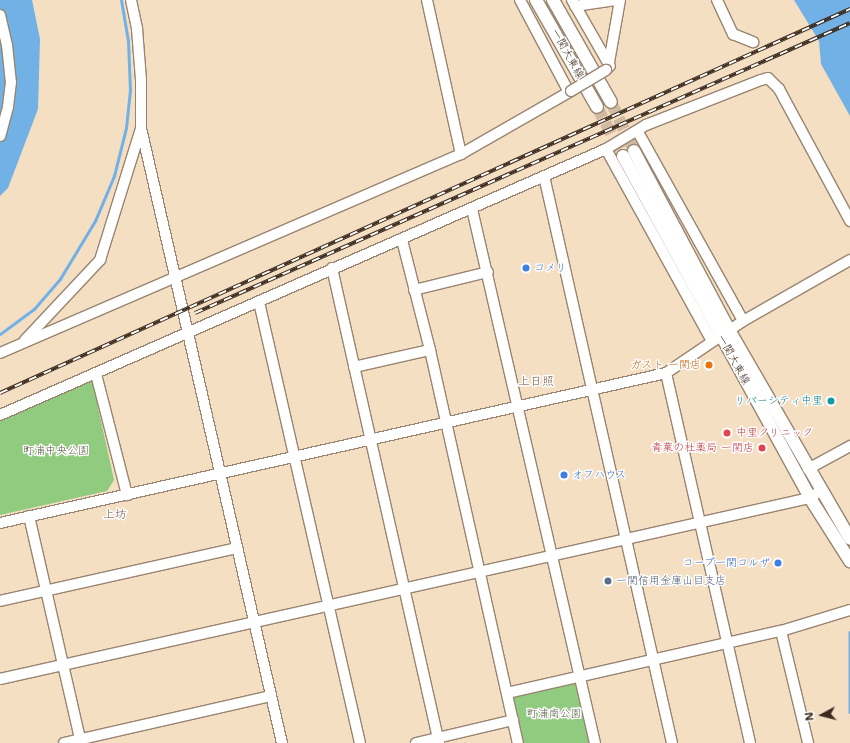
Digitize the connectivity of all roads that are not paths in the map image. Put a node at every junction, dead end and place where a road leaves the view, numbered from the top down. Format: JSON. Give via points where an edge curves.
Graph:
{"nodes":[{"id":1,"x":131,"y":0,"type":"edge"},
{"id":2,"x":427,"y":0,"type":"edge"},
{"id":3,"x":520,"y":0,"type":"edge"},
{"id":4,"x":536,"y":0,"type":"edge"},
{"id":5,"x":553,"y":0,"type":"edge"},
{"id":6,"x":616,"y":0,"type":"edge"},
{"id":7,"x":620,"y":0,"type":"edge"},
{"id":8,"x":717,"y":0,"type":"edge"},
{"id":9,"x":574,"y":3,"type":"edge"},
{"id":10,"x":0,"y":15,"type":"edge"},
{"id":11,"x":753,"y":42,"type":"dead end"},
{"id":12,"x":608,"y":68,"type":"junction"},
{"id":13,"x":570,"y":91,"type":"junction"},
{"id":14,"x":611,"y":102,"type":"tunnel mouth"},
{"id":15,"x":597,"y":108,"type":"tunnel mouth"},
{"id":16,"x":141,"y":128,"type":"junction"},
{"id":17,"x":638,"y":132,"type":"junction"},
{"id":18,"x":0,"y":136,"type":"edge"},
{"id":19,"x":606,"y":150,"type":"junction"},
{"id":20,"x":634,"y":151,"type":"tunnel mouth"},
{"id":21,"x":461,"y":154,"type":"junction"},
{"id":22,"x":623,"y":156,"type":"tunnel mouth"},
{"id":23,"x":544,"y":176,"type":"junction"},
{"id":24,"x":472,"y":209,"type":"junction"},
{"id":25,"x":850,"y":221,"type":"edge"},
{"id":26,"x":402,"y":240,"type":"junction"},
{"id":27,"x":850,"y":260,"type":"edge"},
{"id":28,"x":332,"y":268,"type":"junction"},
{"id":29,"x":488,"y":272,"type":"junction"},
{"id":30,"x":177,"y":278,"type":"junction"},
{"id":31,"x":414,"y":290,"type":"junction"},
{"id":32,"x":259,"y":302,"type":"junction"},
{"id":33,"x":743,"y":321,"type":"junction"},
{"id":34,"x":187,"y":334,"type":"junction"},
{"id":35,"x":720,"y":336,"type":"junction"},
{"id":36,"x":21,"y":344,"type":"junction"},
{"id":37,"x":430,"y":350,"type":"junction"},
{"id":38,"x":0,"y":353,"type":"edge"},
{"id":39,"x":354,"y":367,"type":"junction"},
{"id":40,"x":666,"y":372,"type":"junction"},
{"id":41,"x":96,"y":374,"type":"junction"},
{"id":42,"x":593,"y":388,"type":"junction"},
{"id":43,"x":518,"y":405,"type":"junction"},
{"id":44,"x":0,"y":415,"type":"edge"},
{"id":45,"x":446,"y":422,"type":"junction"},
{"id":46,"x":370,"y":440,"type":"junction"},
{"id":47,"x":850,"y":446,"type":"edge"},
{"id":48,"x":295,"y":456,"type":"junction"},
{"id":49,"x":808,"y":469,"type":"junction"},
{"id":50,"x":221,"y":473,"type":"junction"},
{"id":51,"x":820,"y":491,"type":"junction"},
{"id":52,"x":127,"y":495,"type":"junction"},
{"id":53,"x":810,"y":498,"type":"junction"},
{"id":54,"x":29,"y":516,"type":"junction"},
{"id":55,"x":701,"y":521,"type":"junction"},
{"id":56,"x":0,"y":523,"type":"edge"},
{"id":57,"x":625,"y":537,"type":"junction"},
{"id":58,"x":850,"y":539,"type":"edge"},
{"id":59,"x":237,"y":548,"type":"junction"},
{"id":60,"x":551,"y":554,"type":"junction"},
{"id":61,"x":850,"y":561,"type":"edge"},
{"id":62,"x":479,"y":571,"type":"junction"},
{"id":63,"x":404,"y":587,"type":"junction"},
{"id":64,"x":46,"y":590,"type":"junction"},
{"id":65,"x":0,"y":601,"type":"edge"},
{"id":66,"x":329,"y":605,"type":"junction"},
{"id":67,"x":850,"y":610,"type":"edge"},
{"id":68,"x":255,"y":621,"type":"junction"},
{"id":69,"x":781,"y":631,"type":"junction"},
{"id":70,"x":728,"y":644,"type":"junction"},
{"id":71,"x":653,"y":659,"type":"junction"},
{"id":72,"x":63,"y":664,"type":"junction"},
{"id":73,"x":580,"y":676,"type":"junction"},
{"id":74,"x":0,"y":679,"type":"edge"},
{"id":75,"x":507,"y":693,"type":"junction"},
{"id":76,"x":271,"y":696,"type":"junction"},
{"id":77,"x":513,"y":720,"type":"junction"},
{"id":78,"x":438,"y":740,"type":"edge"},
{"id":79,"x":80,"y":741,"type":"edge"},
{"id":80,"x":64,"y":743,"type":"edge"},
{"id":81,"x":282,"y":743,"type":"edge"},
{"id":82,"x":360,"y":743,"type":"edge"},
{"id":83,"x":416,"y":743,"type":"edge"},
{"id":84,"x":518,"y":743,"type":"edge"},
{"id":85,"x":595,"y":743,"type":"edge"},
{"id":86,"x":672,"y":743,"type":"edge"},
{"id":87,"x":750,"y":743,"type":"edge"},
{"id":88,"x":808,"y":743,"type":"edge"}],
"edges":[{"from":1,"to":16,"type":"street","via":[[141,72]]},
{"from":2,"to":21,"type":"street"},
{"from":3,"to":13,"type":"street"},
{"from":4,"to":15,"type":"main road","name":"一関大東線"},
{"from":5,"to":14,"type":"main road","name":"一関大東線"},
{"from":6,"to":9,"type":"street"},
{"from":7,"to":12,"type":"street"},
{"from":8,"to":11,"type":"street","via":[[733,34]]},
{"from":9,"to":12,"type":"street"},
{"from":10,"to":18,"type":"street","via":[[7,45],[11,82],[8,107]]},
{"from":12,"to":13,"type":"street","bridge":true},
{"from":13,"to":21,"type":"street"},
{"from":16,"to":30,"type":"street"},
{"from":16,"to":36,"type":"street","via":[[100,260]]},
{"from":17,"to":19,"type":"street"},
{"from":17,"to":25,"type":"street","via":[[646,126],[768,78],[779,89]]},
{"from":17,"to":33,"type":"street"},
{"from":19,"to":23,"type":"street"},
{"from":19,"to":35,"type":"street"},
{"from":20,"to":35,"type":"main road","name":"一関大東線"},
{"from":21,"to":30,"type":"street"},
{"from":22,"to":35,"type":"main road","name":"一関大東線"},
{"from":23,"to":24,"type":"street"},
{"from":23,"to":42,"type":"street"},
{"from":24,"to":26,"type":"street"},
{"from":24,"to":29,"type":"street"},
{"from":26,"to":28,"type":"street"},
{"from":26,"to":31,"type":"street"},
{"from":27,"to":33,"type":"street"},
{"from":28,"to":32,"type":"street"},
{"from":28,"to":39,"type":"street"},
{"from":29,"to":31,"type":"street"},
{"from":29,"to":43,"type":"street"},
{"from":30,"to":34,"type":"street"},
{"from":30,"to":36,"type":"street"},
{"from":31,"to":37,"type":"street"},
{"from":32,"to":34,"type":"street"},
{"from":32,"to":48,"type":"street"},
{"from":33,"to":35,"type":"street"},
{"from":34,"to":41,"type":"street"},
{"from":34,"to":50,"type":"street"},
{"from":35,"to":40,"type":"street"},
{"from":35,"to":49,"type":"main road","name":"一関大東線"},
{"from":35,"to":53,"type":"main road","name":"一関大東線"},
{"from":36,"to":38,"type":"street"},
{"from":37,"to":39,"type":"street"},
{"from":37,"to":45,"type":"street"},
{"from":39,"to":46,"type":"street"},
{"from":40,"to":42,"type":"street"},
{"from":40,"to":55,"type":"street"},
{"from":41,"to":44,"type":"street"},
{"from":41,"to":52,"type":"street"},
{"from":42,"to":43,"type":"street"},
{"from":42,"to":57,"type":"street"},
{"from":43,"to":45,"type":"street"},
{"from":43,"to":60,"type":"street"},
{"from":45,"to":46,"type":"street"},
{"from":45,"to":62,"type":"street"},
{"from":46,"to":48,"type":"street"},
{"from":46,"to":63,"type":"street"},
{"from":47,"to":49,"type":"street"},
{"from":48,"to":50,"type":"street"},
{"from":48,"to":66,"type":"street"},
{"from":49,"to":51,"type":"main road","name":"一関大東線"},
{"from":50,"to":52,"type":"street"},
{"from":50,"to":59,"type":"street"},
{"from":51,"to":53,"type":"street"},
{"from":51,"to":58,"type":"main road","name":"一関大東線"},
{"from":52,"to":54,"type":"street"},
{"from":53,"to":55,"type":"street"},
{"from":53,"to":61,"type":"main road","name":"一関大東線"},
{"from":54,"to":56,"type":"street"},
{"from":54,"to":64,"type":"street"},
{"from":55,"to":57,"type":"street"},
{"from":55,"to":70,"type":"street"},
{"from":57,"to":60,"type":"street"},
{"from":57,"to":71,"type":"street"},
{"from":59,"to":64,"type":"street"},
{"from":59,"to":68,"type":"street"},
{"from":60,"to":62,"type":"street"},
{"from":60,"to":73,"type":"street"},
{"from":62,"to":63,"type":"street"},
{"from":62,"to":75,"type":"street"},
{"from":63,"to":66,"type":"street"},
{"from":63,"to":78,"type":"street"},
{"from":64,"to":65,"type":"street"},
{"from":64,"to":72,"type":"street"},
{"from":66,"to":68,"type":"street"},
{"from":66,"to":82,"type":"street"},
{"from":67,"to":69,"type":"street"},
{"from":68,"to":72,"type":"street"},
{"from":68,"to":76,"type":"street"},
{"from":69,"to":70,"type":"street"},
{"from":69,"to":88,"type":"street"},
{"from":70,"to":71,"type":"street"},
{"from":70,"to":87,"type":"street"},
{"from":71,"to":73,"type":"street"},
{"from":71,"to":86,"type":"street"},
{"from":72,"to":74,"type":"street"},
{"from":72,"to":79,"type":"street"},
{"from":73,"to":75,"type":"street"},
{"from":73,"to":85,"type":"street"},
{"from":75,"to":77,"type":"street"},
{"from":76,"to":79,"type":"street"},
{"from":76,"to":81,"type":"street"},
{"from":77,"to":78,"type":"street"},
{"from":77,"to":84,"type":"street"},
{"from":78,"to":83,"type":"street"},
{"from":79,"to":80,"type":"street"}]}
